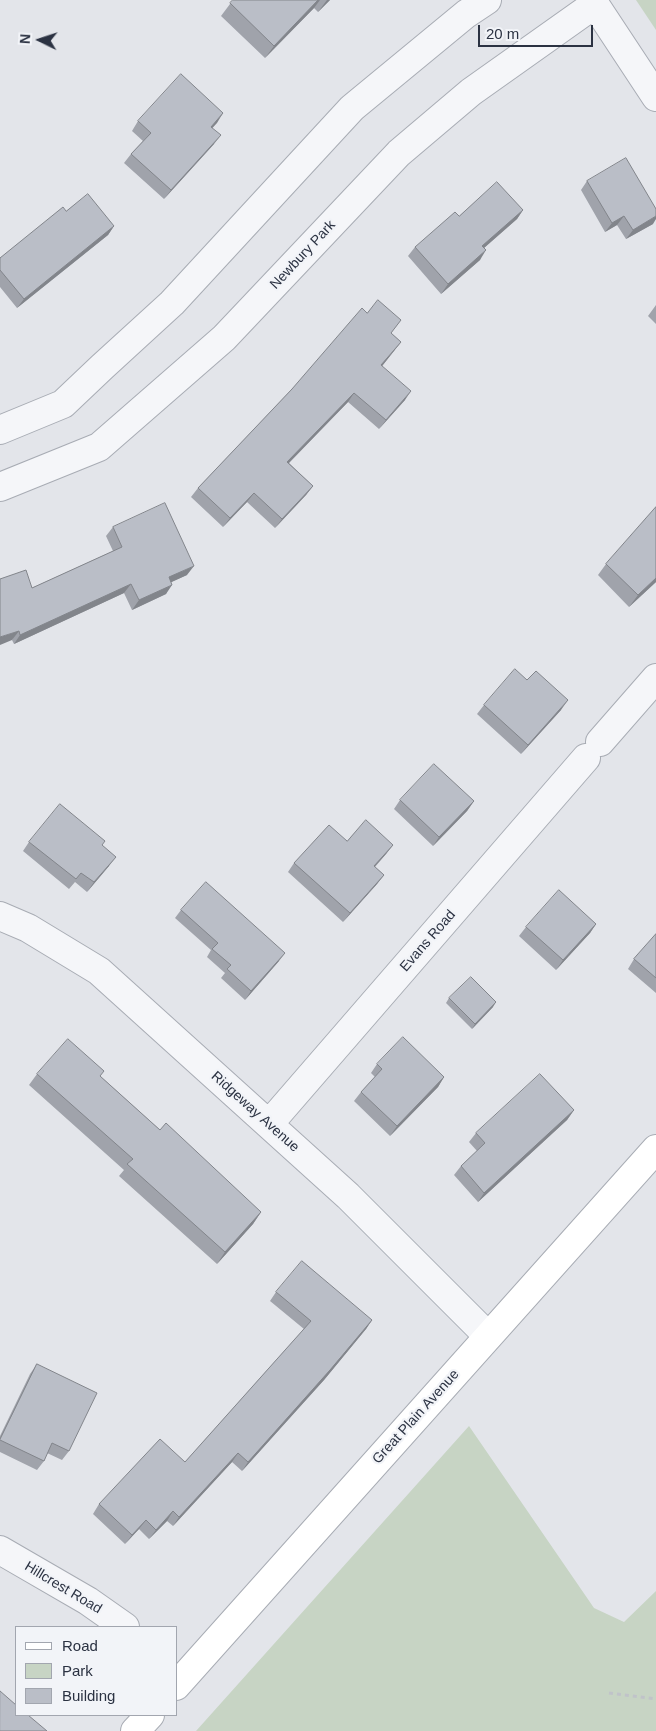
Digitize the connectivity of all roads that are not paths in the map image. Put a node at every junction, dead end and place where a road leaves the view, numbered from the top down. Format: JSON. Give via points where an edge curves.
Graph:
{"nodes":[{"id":1,"x":487,"y":0,"type":"edge"},
{"id":2,"x":594,"y":2,"type":"edge"},
{"id":3,"x":656,"y":97,"type":"edge"},
{"id":4,"x":0,"y":430,"type":"edge"},
{"id":5,"x":0,"y":487,"type":"edge"},
{"id":6,"x":656,"y":678,"type":"edge"},
{"id":7,"x":0,"y":916,"type":"edge"},
{"id":8,"x":269,"y":1124,"type":"junction"},
{"id":9,"x":656,"y":1149,"type":"edge"},
{"id":10,"x":488,"y":1336,"type":"junction"},
{"id":11,"x":0,"y":1550,"type":"edge"},
{"id":12,"x":124,"y":1626,"type":"edge"},
{"id":13,"x":180,"y":1674,"type":"edge"},
{"id":14,"x":149,"y":1716,"type":"edge"},
{"id":15,"x":135,"y":1731,"type":"edge"}],
"edges":[{"from":1,"to":4,"type":"street","via":[[352,108],[172,303],[63,404]]},
{"from":2,"to":3,"type":"street"},
{"from":2,"to":5,"type":"street","name":"Newbury Park","via":[[471,92],[399,153],[224,338],[99,447]]},
{"from":6,"to":8,"type":"street","name":"Evans Road"},
{"from":7,"to":8,"type":"street","name":"Ridgeway Avenue","via":[[28,928],[98,971]]},
{"from":8,"to":10,"type":"street","name":"Ridgeway Avenue","via":[[348,1196]]},
{"from":9,"to":10,"type":"main road","name":"Great Plain Avenue"},
{"from":10,"to":13,"type":"main road","name":"Great Plain Avenue"},
{"from":11,"to":12,"type":"street","name":"Hillcrest Road","via":[[88,1601]]},
{"from":14,"to":15,"type":"main road"}]}
